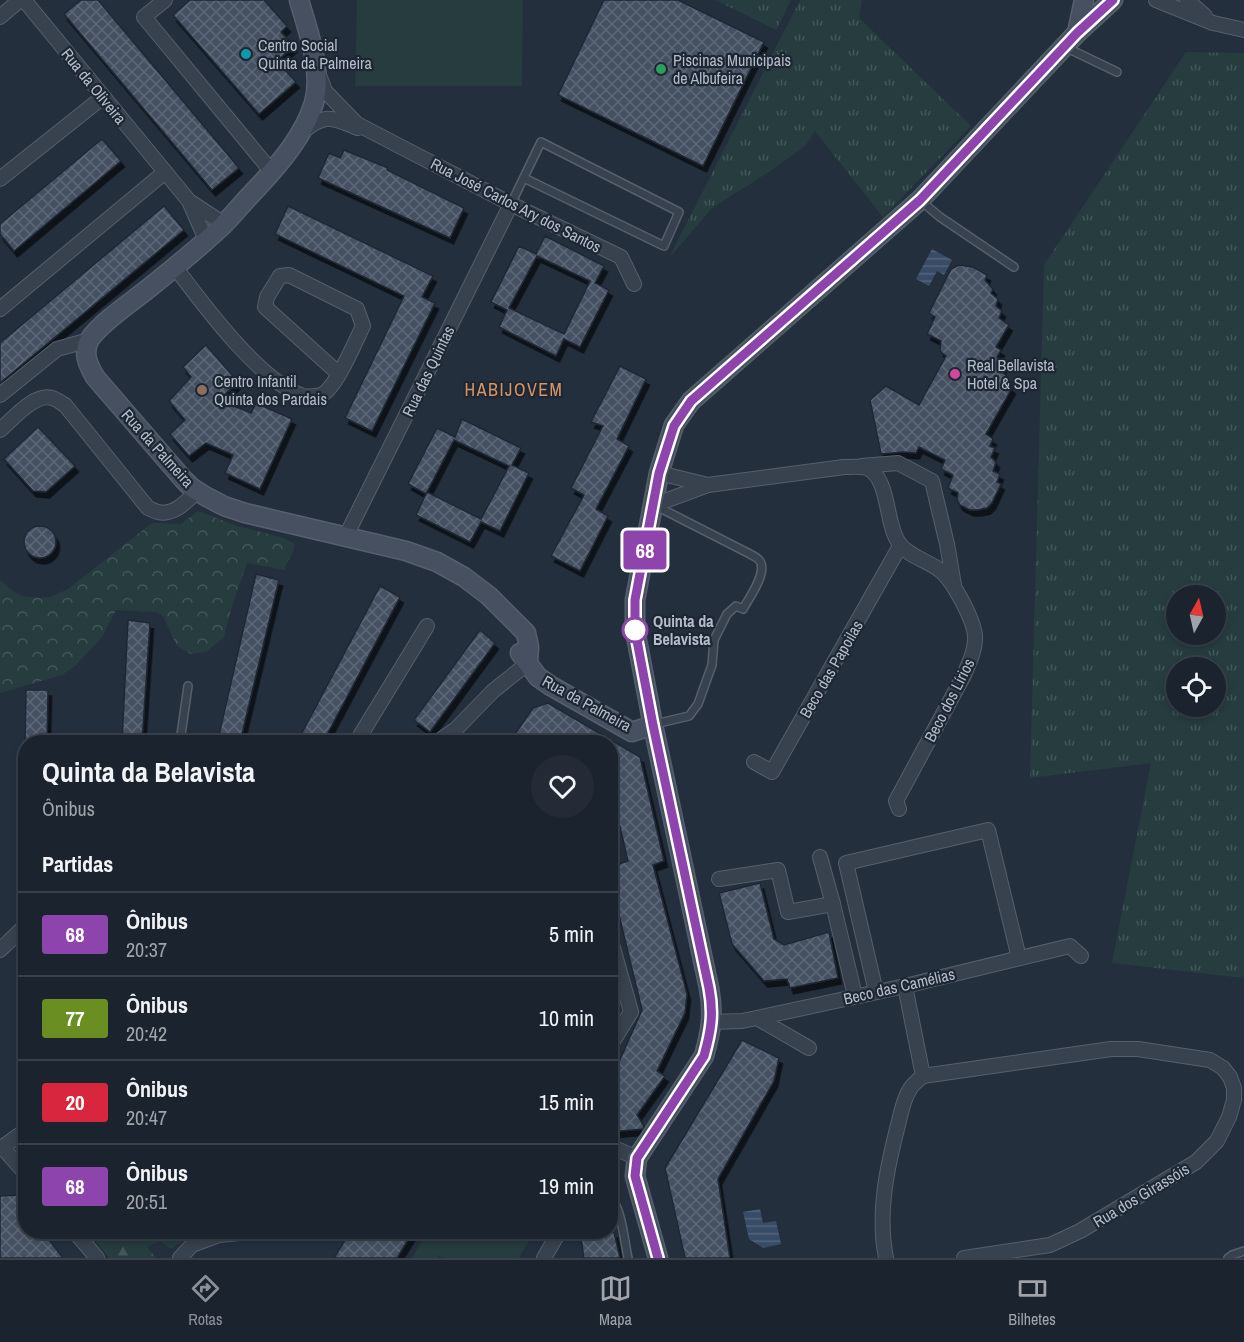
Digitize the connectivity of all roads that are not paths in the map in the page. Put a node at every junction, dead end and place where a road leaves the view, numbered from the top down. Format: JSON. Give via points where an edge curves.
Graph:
{"nodes":[{"id":1,"x":22,"y":0,"type":"edge"},
{"id":2,"x":165,"y":0,"type":"edge"},
{"id":3,"x":299,"y":0,"type":"edge"},
{"id":4,"x":1084,"y":0,"type":"edge"},
{"id":5,"x":1113,"y":0,"type":"edge"},
{"id":6,"x":1156,"y":0,"type":"edge"},
{"id":7,"x":1187,"y":0,"type":"edge"},
{"id":8,"x":0,"y":17,"type":"edge"},
{"id":9,"x":1213,"y":23,"type":"junction"},
{"id":10,"x":1244,"y":30,"type":"edge"},
{"id":11,"x":1071,"y":40,"type":"junction"},
{"id":12,"x":315,"y":65,"type":"junction"},
{"id":13,"x":1117,"y":72,"type":"dead end"},
{"id":14,"x":103,"y":97,"type":"junction"},
{"id":15,"x":301,"y":134,"type":"junction"},
{"id":16,"x":385,"y":139,"type":"junction"},
{"id":17,"x":165,"y":172,"type":"junction"},
{"id":18,"x":272,"y":172,"type":"junction"},
{"id":19,"x":524,"y":178,"type":"junction"},
{"id":20,"x":0,"y":179,"type":"edge"},
{"id":21,"x":920,"y":200,"type":"junction"},
{"id":22,"x":189,"y":201,"type":"junction"},
{"id":23,"x":512,"y":204,"type":"junction"},
{"id":24,"x":224,"y":224,"type":"junction"},
{"id":25,"x":206,"y":240,"type":"junction"},
{"id":26,"x":175,"y":267,"type":"junction"},
{"id":27,"x":1014,"y":267,"type":"dead end"},
{"id":28,"x":634,"y":284,"type":"dead end"},
{"id":29,"x":0,"y":309,"type":"edge"},
{"id":30,"x":89,"y":340,"type":"junction"},
{"id":31,"x":339,"y":374,"type":"junction"},
{"id":32,"x":0,"y":395,"type":"edge"},
{"id":33,"x":0,"y":430,"type":"edge"},
{"id":34,"x":844,"y":467,"type":"junction"},
{"id":35,"x":659,"y":473,"type":"junction"},
{"id":36,"x":708,"y":485,"type":"junction"},
{"id":37,"x":197,"y":491,"type":"junction"},
{"id":38,"x":654,"y":505,"type":"junction"},
{"id":39,"x":345,"y":538,"type":"junction"},
{"id":40,"x":900,"y":546,"type":"junction"},
{"id":41,"x":954,"y":587,"type":"junction"},
{"id":42,"x":427,"y":626,"type":"dead end"},
{"id":43,"x":528,"y":663,"type":"junction"},
{"id":44,"x":188,"y":686,"type":"dead end"},
{"id":45,"x":653,"y":725,"type":"junction"},
{"id":46,"x":181,"y":735,"type":"edge"},
{"id":47,"x":361,"y":735,"type":"edge"},
{"id":48,"x":447,"y":735,"type":"edge"},
{"id":49,"x":754,"y":762,"type":"dead end"},
{"id":50,"x":899,"y":809,"type":"dead end"},
{"id":51,"x":820,"y":857,"type":"dead end"},
{"id":52,"x":720,"y":879,"type":"dead end"},
{"id":53,"x":833,"y":904,"type":"junction"},
{"id":54,"x":18,"y":931,"type":"edge"},
{"id":55,"x":2,"y":943,"type":"edge"},
{"id":56,"x":1081,"y":956,"type":"dead end"},
{"id":57,"x":1019,"y":958,"type":"junction"},
{"id":58,"x":618,"y":966,"type":"edge"},
{"id":59,"x":905,"y":986,"type":"junction"},
{"id":60,"x":876,"y":992,"type":"junction"},
{"id":61,"x":855,"y":996,"type":"junction"},
{"id":62,"x":757,"y":1018,"type":"junction"},
{"id":63,"x":712,"y":1022,"type":"junction"},
{"id":64,"x":618,"y":1033,"type":"edge"},
{"id":65,"x":809,"y":1048,"type":"dead end"},
{"id":66,"x":923,"y":1076,"type":"junction"},
{"id":67,"x":18,"y":1136,"type":"edge"},
{"id":68,"x":1,"y":1148,"type":"edge"},
{"id":69,"x":618,"y":1150,"type":"edge"},
{"id":70,"x":637,"y":1158,"type":"junction"},
{"id":71,"x":18,"y":1166,"type":"edge"},
{"id":72,"x":618,"y":1209,"type":"edge"},
{"id":73,"x":81,"y":1239,"type":"edge"},
{"id":74,"x":209,"y":1239,"type":"edge"},
{"id":75,"x":555,"y":1239,"type":"edge"},
{"id":76,"x":1244,"y":1251,"type":"edge"},
{"id":77,"x":98,"y":1258,"type":"edge"},
{"id":78,"x":180,"y":1258,"type":"edge"},
{"id":79,"x":544,"y":1258,"type":"edge"},
{"id":80,"x":628,"y":1258,"type":"edge"},
{"id":81,"x":658,"y":1258,"type":"edge"},
{"id":82,"x":885,"y":1258,"type":"edge"},
{"id":83,"x":964,"y":1258,"type":"edge"},
{"id":84,"x":1228,"y":1258,"type":"edge"}],
"edges":[{"from":1,"to":8,"type":"street"},
{"from":1,"to":14,"type":"street","name":"Rua da Oliveira"},
{"from":2,"to":18,"type":"street","via":[[144,17]]},
{"from":3,"to":12,"type":"street","name":"Rua José Carlos Ary dos Santos"},
{"from":4,"to":11,"type":"street"},
{"from":5,"to":11,"type":"street"},
{"from":6,"to":9,"type":"street"},
{"from":7,"to":9,"type":"street"},
{"from":9,"to":10,"type":"street"},
{"from":11,"to":13,"type":"lane"},
{"from":11,"to":21,"type":"street"},
{"from":12,"to":15,"type":"street","via":[[314,103]]},
{"from":12,"to":16,"type":"street","name":"Rua José Carlos Ary dos Santos","via":[[325,91],[357,124]]},
{"from":14,"to":17,"type":"street","name":"Rua da Oliveira"},
{"from":14,"to":20,"type":"street"},
{"from":15,"to":16,"type":"street","name":"Rua José Carlos Ary dos Santos","via":[[327,118]]},
{"from":15,"to":18,"type":"street"},
{"from":16,"to":23,"type":"street","name":"Rua José Carlos Ary dos Santos"},
{"from":17,"to":22,"type":"street","name":"Rua da Oliveira"},
{"from":17,"to":29,"type":"street"},
{"from":18,"to":24,"type":"street"},
{"from":19,"to":19,"type":"lane","via":[[664,246],[679,212],[541,142]]},
{"from":19,"to":23,"type":"lane"},
{"from":21,"to":27,"type":"lane","via":[[940,218]]},
{"from":21,"to":35,"type":"street","via":[[691,401],[674,426]]},
{"from":22,"to":24,"type":"street"},
{"from":22,"to":25,"type":"street"},
{"from":23,"to":28,"type":"street","name":"Rua José Carlos Ary dos Santos","via":[[621,257]]},
{"from":23,"to":39,"type":"street","name":"Rua das Quintas"},
{"from":24,"to":25,"type":"street"},
{"from":25,"to":26,"type":"street"},
{"from":26,"to":30,"type":"street"},
{"from":26,"to":31,"type":"street","via":[[250,358],[279,384],[304,397],[322,394]]},
{"from":30,"to":32,"type":"street","via":[[57,349]]},
{"from":30,"to":37,"type":"street","name":"Rua da Palmeira","via":[[86,353],[95,377]]},
{"from":31,"to":31,"type":"street","via":[[363,326],[357,309],[288,275],[280,276],[265,306]]},
{"from":33,"to":37,"type":"street","via":[[30,403],[43,397],[54,398],[65,405],[148,508],[159,513],[171,511]]},
{"from":34,"to":36,"type":"street"},
{"from":34,"to":40,"type":"street","via":[[865,467],[876,474]]},
{"from":34,"to":41,"type":"street","via":[[898,463],[932,481]]},
{"from":35,"to":36,"type":"street"},
{"from":35,"to":38,"type":"street"},
{"from":36,"to":38,"type":"street"},
{"from":37,"to":39,"type":"street","name":"Rua da Palmeira","via":[[244,513]]},
{"from":38,"to":45,"type":"street","via":[[635,600],[635,630]]},
{"from":38,"to":45,"type":"lane","via":[[750,554],[760,560],[763,569],[743,609],[736,606],[727,614],[714,640],[712,665],[698,704],[689,716]]},
{"from":39,"to":43,"type":"street","name":"Rua da Palmeira","via":[[406,551],[464,577],[507,614],[517,650]]},
{"from":40,"to":41,"type":"street","via":[[941,571]]},
{"from":40,"to":49,"type":"street","name":"Beco das Papoilas","via":[[772,772]]},
{"from":41,"to":50,"type":"street","name":"Beco dos Lírios","via":[[973,624],[976,637],[972,656],[896,801]]},
{"from":42,"to":47,"type":"street"},
{"from":43,"to":45,"type":"street","name":"Rua da Palmeira","via":[[551,686],[632,732]]},
{"from":43,"to":48,"type":"street"},
{"from":44,"to":46,"type":"lane"},
{"from":45,"to":63,"type":"street","via":[[709,988]]},
{"from":51,"to":53,"type":"street"},
{"from":52,"to":53,"type":"street","via":[[778,870],[788,912]]},
{"from":53,"to":61,"type":"street"},
{"from":54,"to":55,"type":"street"},
{"from":56,"to":57,"type":"street","name":"Beco das Camélias","via":[[1070,946]]},
{"from":57,"to":59,"type":"street","name":"Beco das Camélias"},
{"from":57,"to":60,"type":"street","via":[[988,830],[846,863]]},
{"from":58,"to":64,"type":"street","via":[[631,1012]]},
{"from":59,"to":60,"type":"street","name":"Beco das Camélias"},
{"from":59,"to":66,"type":"street"},
{"from":60,"to":61,"type":"street","name":"Beco das Camélias"},
{"from":61,"to":62,"type":"street","name":"Beco das Camélias"},
{"from":62,"to":63,"type":"street","name":"Beco das Camélias"},
{"from":62,"to":65,"type":"street"},
{"from":63,"to":70,"type":"street","via":[[704,1056]]},
{"from":66,"to":82,"type":"street","via":[[904,1101],[890,1158],[882,1207]]},
{"from":66,"to":83,"type":"street","name":"Rua dos Girassóis","via":[[1111,1049],[1138,1049],[1210,1060],[1223,1068],[1234,1088],[1229,1117],[1217,1141],[1196,1162],[1050,1245]]},
{"from":67,"to":68,"type":"street"},
{"from":68,"to":71,"type":"street"},
{"from":69,"to":70,"type":"street"},
{"from":70,"to":81,"type":"street","via":[[635,1176]]},
{"from":72,"to":80,"type":"lane"},
{"from":73,"to":77,"type":"street"},
{"from":74,"to":78,"type":"street","via":[[192,1245]]},
{"from":75,"to":79,"type":"street"},
{"from":76,"to":84,"type":"lane"}]}
